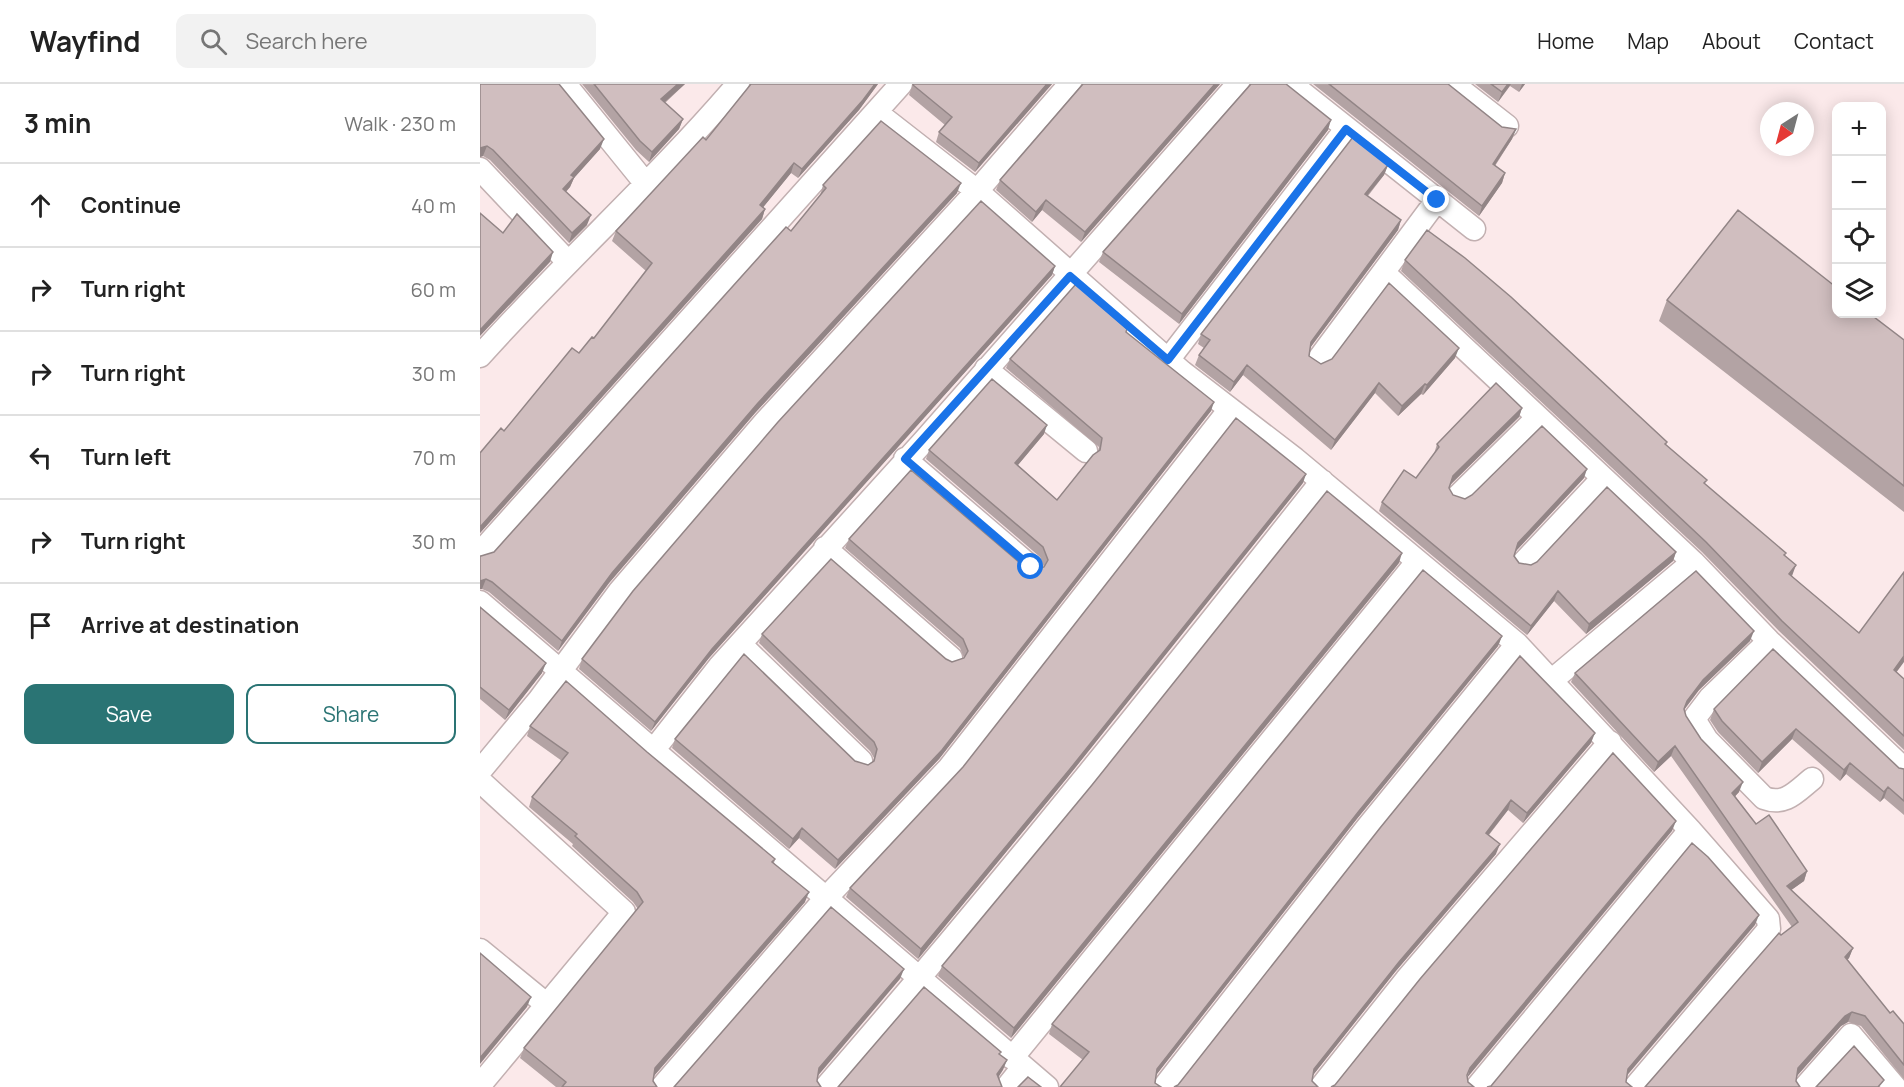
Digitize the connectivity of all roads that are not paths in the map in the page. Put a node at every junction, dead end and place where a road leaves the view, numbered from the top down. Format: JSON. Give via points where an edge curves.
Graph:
{"nodes":[{"id":1,"x":565,"y":84,"type":"edge"},
{"id":2,"x":901,"y":84,"type":"edge"},
{"id":3,"x":1070,"y":84,"type":"edge"},
{"id":4,"x":1238,"y":84,"type":"edge"},
{"id":5,"x":1291,"y":84,"type":"edge"},
{"id":6,"x":1453,"y":84,"type":"edge"},
{"id":7,"x":728,"y":88,"type":"edge"},
{"id":8,"x":876,"y":113,"type":"junction"},
{"id":9,"x":1507,"y":126,"type":"edge"},
{"id":10,"x":1346,"y":129,"type":"junction"},
{"id":11,"x":481,"y":173,"type":"edge"},
{"id":12,"x":646,"y":184,"type":"junction"},
{"id":13,"x":976,"y":191,"type":"junction"},
{"id":14,"x":1437,"y":200,"type":"junction"},
{"id":15,"x":1473,"y":229,"type":"dead end"},
{"id":16,"x":567,"y":261,"type":"junction"},
{"id":17,"x":1384,"y":273,"type":"junction"},
{"id":18,"x":1070,"y":276,"type":"junction"},
{"id":19,"x":480,"y":356,"type":"edge"},
{"id":20,"x":1168,"y":360,"type":"junction"},
{"id":21,"x":1318,"y":360,"type":"edge"},
{"id":22,"x":986,"y":369,"type":"junction"},
{"id":23,"x":1230,"y":409,"type":"junction"},
{"id":24,"x":1537,"y":418,"type":"junction"},
{"id":25,"x":1086,"y":451,"type":"dead end"},
{"id":26,"x":905,"y":459,"type":"junction"},
{"id":27,"x":1602,"y":479,"type":"junction"},
{"id":28,"x":1322,"y":481,"type":"junction"},
{"id":29,"x":1459,"y":495,"type":"edge"},
{"id":30,"x":825,"y":548,"type":"junction"},
{"id":31,"x":480,"y":553,"type":"edge"},
{"id":32,"x":1417,"y":562,"type":"junction"},
{"id":33,"x":1524,"y":562,"type":"edge"},
{"id":34,"x":1692,"y":562,"type":"junction"},
{"id":35,"x":1031,"y":567,"type":"dead end"},
{"id":36,"x":480,"y":602,"type":"edge"},
{"id":37,"x":1769,"y":641,"type":"junction"},
{"id":38,"x":740,"y":644,"type":"junction"},
{"id":39,"x":1517,"y":644,"type":"junction"},
{"id":40,"x":951,"y":658,"type":"dead end"},
{"id":41,"x":561,"y":670,"type":"junction"},
{"id":42,"x":1551,"y":681,"type":"junction"},
{"id":43,"x":1610,"y":742,"type":"junction"},
{"id":44,"x":652,"y":752,"type":"junction"},
{"id":45,"x":861,"y":761,"type":"edge"},
{"id":46,"x":1904,"y":769,"type":"edge"},
{"id":47,"x":480,"y":771,"type":"edge"},
{"id":48,"x":1812,"y":779,"type":"dead end"},
{"id":49,"x":480,"y":781,"type":"edge"},
{"id":50,"x":1690,"y":830,"type":"junction"},
{"id":51,"x":826,"y":898,"type":"junction"},
{"id":52,"x":480,"y":950,"type":"edge"},
{"id":53,"x":920,"y":979,"type":"junction"},
{"id":54,"x":546,"y":1004,"type":"junction"},
{"id":55,"x":1017,"y":1063,"type":"junction"},
{"id":56,"x":480,"y":1085,"type":"edge"},
{"id":57,"x":662,"y":1087,"type":"edge"},
{"id":58,"x":826,"y":1087,"type":"edge"},
{"id":59,"x":1007,"y":1087,"type":"edge"},
{"id":60,"x":1047,"y":1087,"type":"edge"},
{"id":61,"x":1164,"y":1087,"type":"edge"},
{"id":62,"x":1321,"y":1087,"type":"edge"},
{"id":63,"x":1477,"y":1087,"type":"edge"},
{"id":64,"x":1635,"y":1087,"type":"edge"},
{"id":65,"x":1805,"y":1087,"type":"edge"},
{"id":66,"x":1894,"y":1087,"type":"edge"}],
"edges":[{"from":1,"to":12,"type":"street"},
{"from":2,"to":8,"type":"street"},
{"from":3,"to":13,"type":"street"},
{"from":4,"to":18,"type":"street"},
{"from":5,"to":10,"type":"street"},
{"from":6,"to":9,"type":"street"},
{"from":7,"to":12,"type":"street"},
{"from":8,"to":13,"type":"street"},
{"from":8,"to":31,"type":"street"},
{"from":10,"to":14,"type":"street"},
{"from":10,"to":20,"type":"street"},
{"from":11,"to":16,"type":"street"},
{"from":12,"to":16,"type":"street","via":[[599,234]]},
{"from":13,"to":18,"type":"street"},
{"from":13,"to":41,"type":"street","via":[[765,422],[619,591]]},
{"from":14,"to":15,"type":"street"},
{"from":14,"to":17,"type":"street"},
{"from":16,"to":19,"type":"street"},
{"from":17,"to":21,"type":"street"},
{"from":17,"to":24,"type":"street"},
{"from":18,"to":20,"type":"street"},
{"from":18,"to":22,"type":"street"},
{"from":20,"to":23,"type":"street"},
{"from":22,"to":25,"type":"street"},
{"from":22,"to":26,"type":"street"},
{"from":23,"to":28,"type":"street"},
{"from":23,"to":51,"type":"street","via":[[949,768]]},
{"from":24,"to":27,"type":"street"},
{"from":24,"to":29,"type":"street"},
{"from":26,"to":30,"type":"street"},
{"from":26,"to":35,"type":"street"},
{"from":27,"to":33,"type":"street"},
{"from":27,"to":34,"type":"street"},
{"from":28,"to":32,"type":"street"},
{"from":28,"to":53,"type":"street","via":[[1125,732]]},
{"from":30,"to":38,"type":"street"},
{"from":30,"to":40,"type":"street"},
{"from":32,"to":39,"type":"street"},
{"from":32,"to":55,"type":"street"},
{"from":34,"to":37,"type":"street"},
{"from":34,"to":42,"type":"street"},
{"from":36,"to":41,"type":"street"},
{"from":37,"to":46,"type":"street"},
{"from":37,"to":48,"type":"street","via":[[1710,698],[1694,719],[1707,740],[1764,798],[1786,801]]},
{"from":38,"to":44,"type":"street"},
{"from":38,"to":45,"type":"street"},
{"from":39,"to":42,"type":"street"},
{"from":39,"to":61,"type":"street"},
{"from":41,"to":44,"type":"street"},
{"from":41,"to":47,"type":"street"},
{"from":42,"to":43,"type":"street"},
{"from":43,"to":50,"type":"street"},
{"from":43,"to":62,"type":"street","via":[[1406,980]]},
{"from":44,"to":51,"type":"street"},
{"from":49,"to":54,"type":"street","via":[[624,912]]},
{"from":50,"to":63,"type":"street"},
{"from":50,"to":64,"type":"street","via":[[1768,919],[1769,929]]},
{"from":51,"to":53,"type":"street"},
{"from":51,"to":57,"type":"street"},
{"from":52,"to":54,"type":"street"},
{"from":53,"to":55,"type":"street"},
{"from":53,"to":58,"type":"street"},
{"from":54,"to":56,"type":"street"},
{"from":55,"to":59,"type":"street"},
{"from":55,"to":60,"type":"street"},
{"from":65,"to":66,"type":"street","via":[[1851,1035]]}]}
